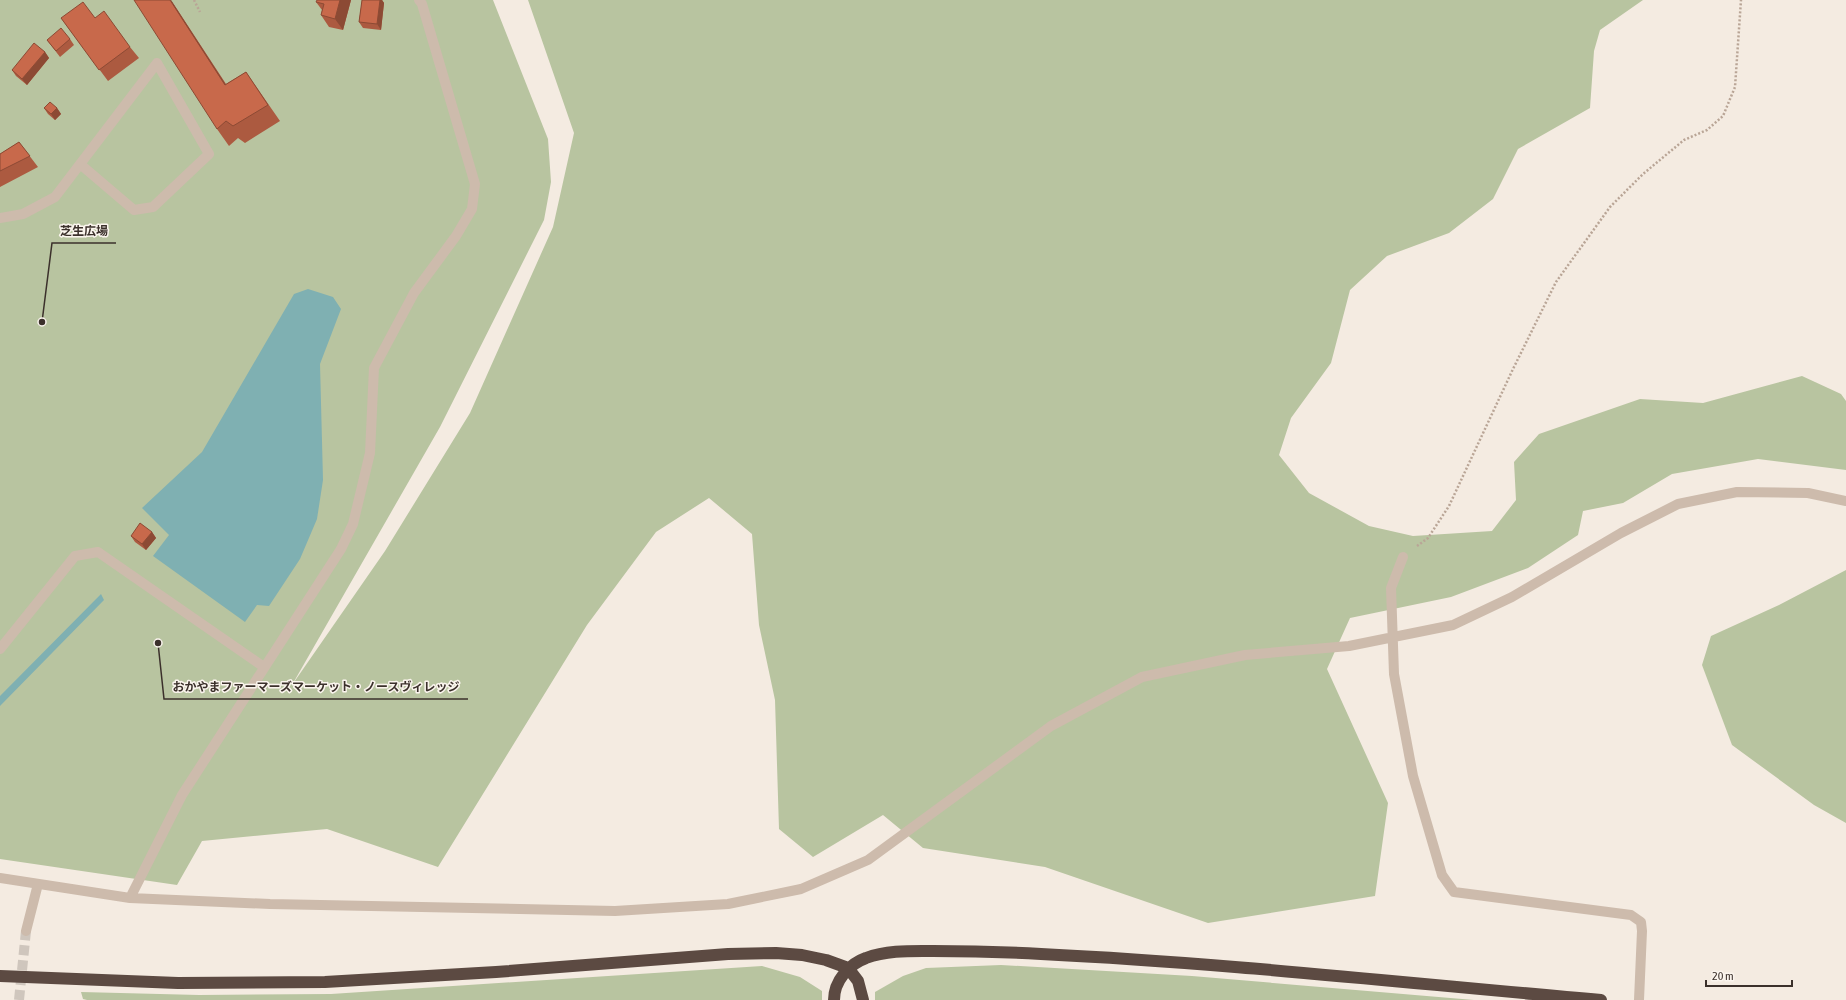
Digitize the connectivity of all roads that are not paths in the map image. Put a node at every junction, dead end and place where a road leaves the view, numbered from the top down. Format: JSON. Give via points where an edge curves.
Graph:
{"nodes":[{"id":1,"x":419,"y":0,"type":"edge"},
{"id":2,"x":80,"y":164,"type":"junction"},
{"id":3,"x":0,"y":218,"type":"edge"},
{"id":4,"x":1846,"y":501,"type":"edge"},
{"id":5,"x":1403,"y":557,"type":"road end"},
{"id":6,"x":1392,"y":638,"type":"junction"},
{"id":7,"x":0,"y":649,"type":"edge"},
{"id":8,"x":264,"y":667,"type":"junction"},
{"id":9,"x":0,"y":878,"type":"edge"},
{"id":10,"x":38,"y":884,"type":"junction"},
{"id":11,"x":130,"y":898,"type":"junction"},
{"id":12,"x":26,"y":932,"type":"tunnel mouth"},
{"id":13,"x":848,"y":968,"type":"junction"},
{"id":14,"x":0,"y":976,"type":"edge"},
{"id":15,"x":834,"y":998,"type":"edge"},
{"id":16,"x":863,"y":998,"type":"edge"},
{"id":17,"x":1600,"y":1000,"type":"edge"},
{"id":18,"x":1640,"y":1000,"type":"edge"}],
"edges":[{"from":1,"to":8,"type":"street","via":[[475,184],[472,209],[456,236],[414,293],[374,368],[370,453],[353,524],[341,550]]},
{"from":2,"to":2,"type":"street","via":[[157,63],[209,154],[153,207],[134,210]]},
{"from":2,"to":3,"type":"street","via":[[55,197],[23,214]]},
{"from":4,"to":6,"type":"street","via":[[1808,493],[1737,492],[1678,504],[1621,533],[1512,597],[1453,625]]},
{"from":5,"to":6,"type":"street","via":[[1391,588]]},
{"from":6,"to":11,"type":"street","via":[[1349,646],[1245,655],[1142,677],[1051,726],[868,860],[802,889],[728,904],[615,911],[270,904]]},
{"from":6,"to":18,"type":"street","via":[[1394,674],[1413,776],[1442,875],[1454,892],[1631,915],[1641,922],[1642,931]]},
{"from":7,"to":8,"type":"street","via":[[75,556],[98,552]]},
{"from":8,"to":11,"type":"street","via":[[182,795]]},
{"from":9,"to":10,"type":"street"},
{"from":10,"to":11,"type":"street"},
{"from":10,"to":12,"type":"street"},
{"from":13,"to":14,"type":"highway","via":[[802,955],[776,953],[728,954],[325,982],[178,983]]},
{"from":13,"to":15,"type":"highway","via":[[839,982]]},
{"from":13,"to":16,"type":"highway","via":[[858,981]]},
{"from":13,"to":17,"type":"highway","via":[[865,958],[891,953],[1007,952],[1120,958]]}]}
